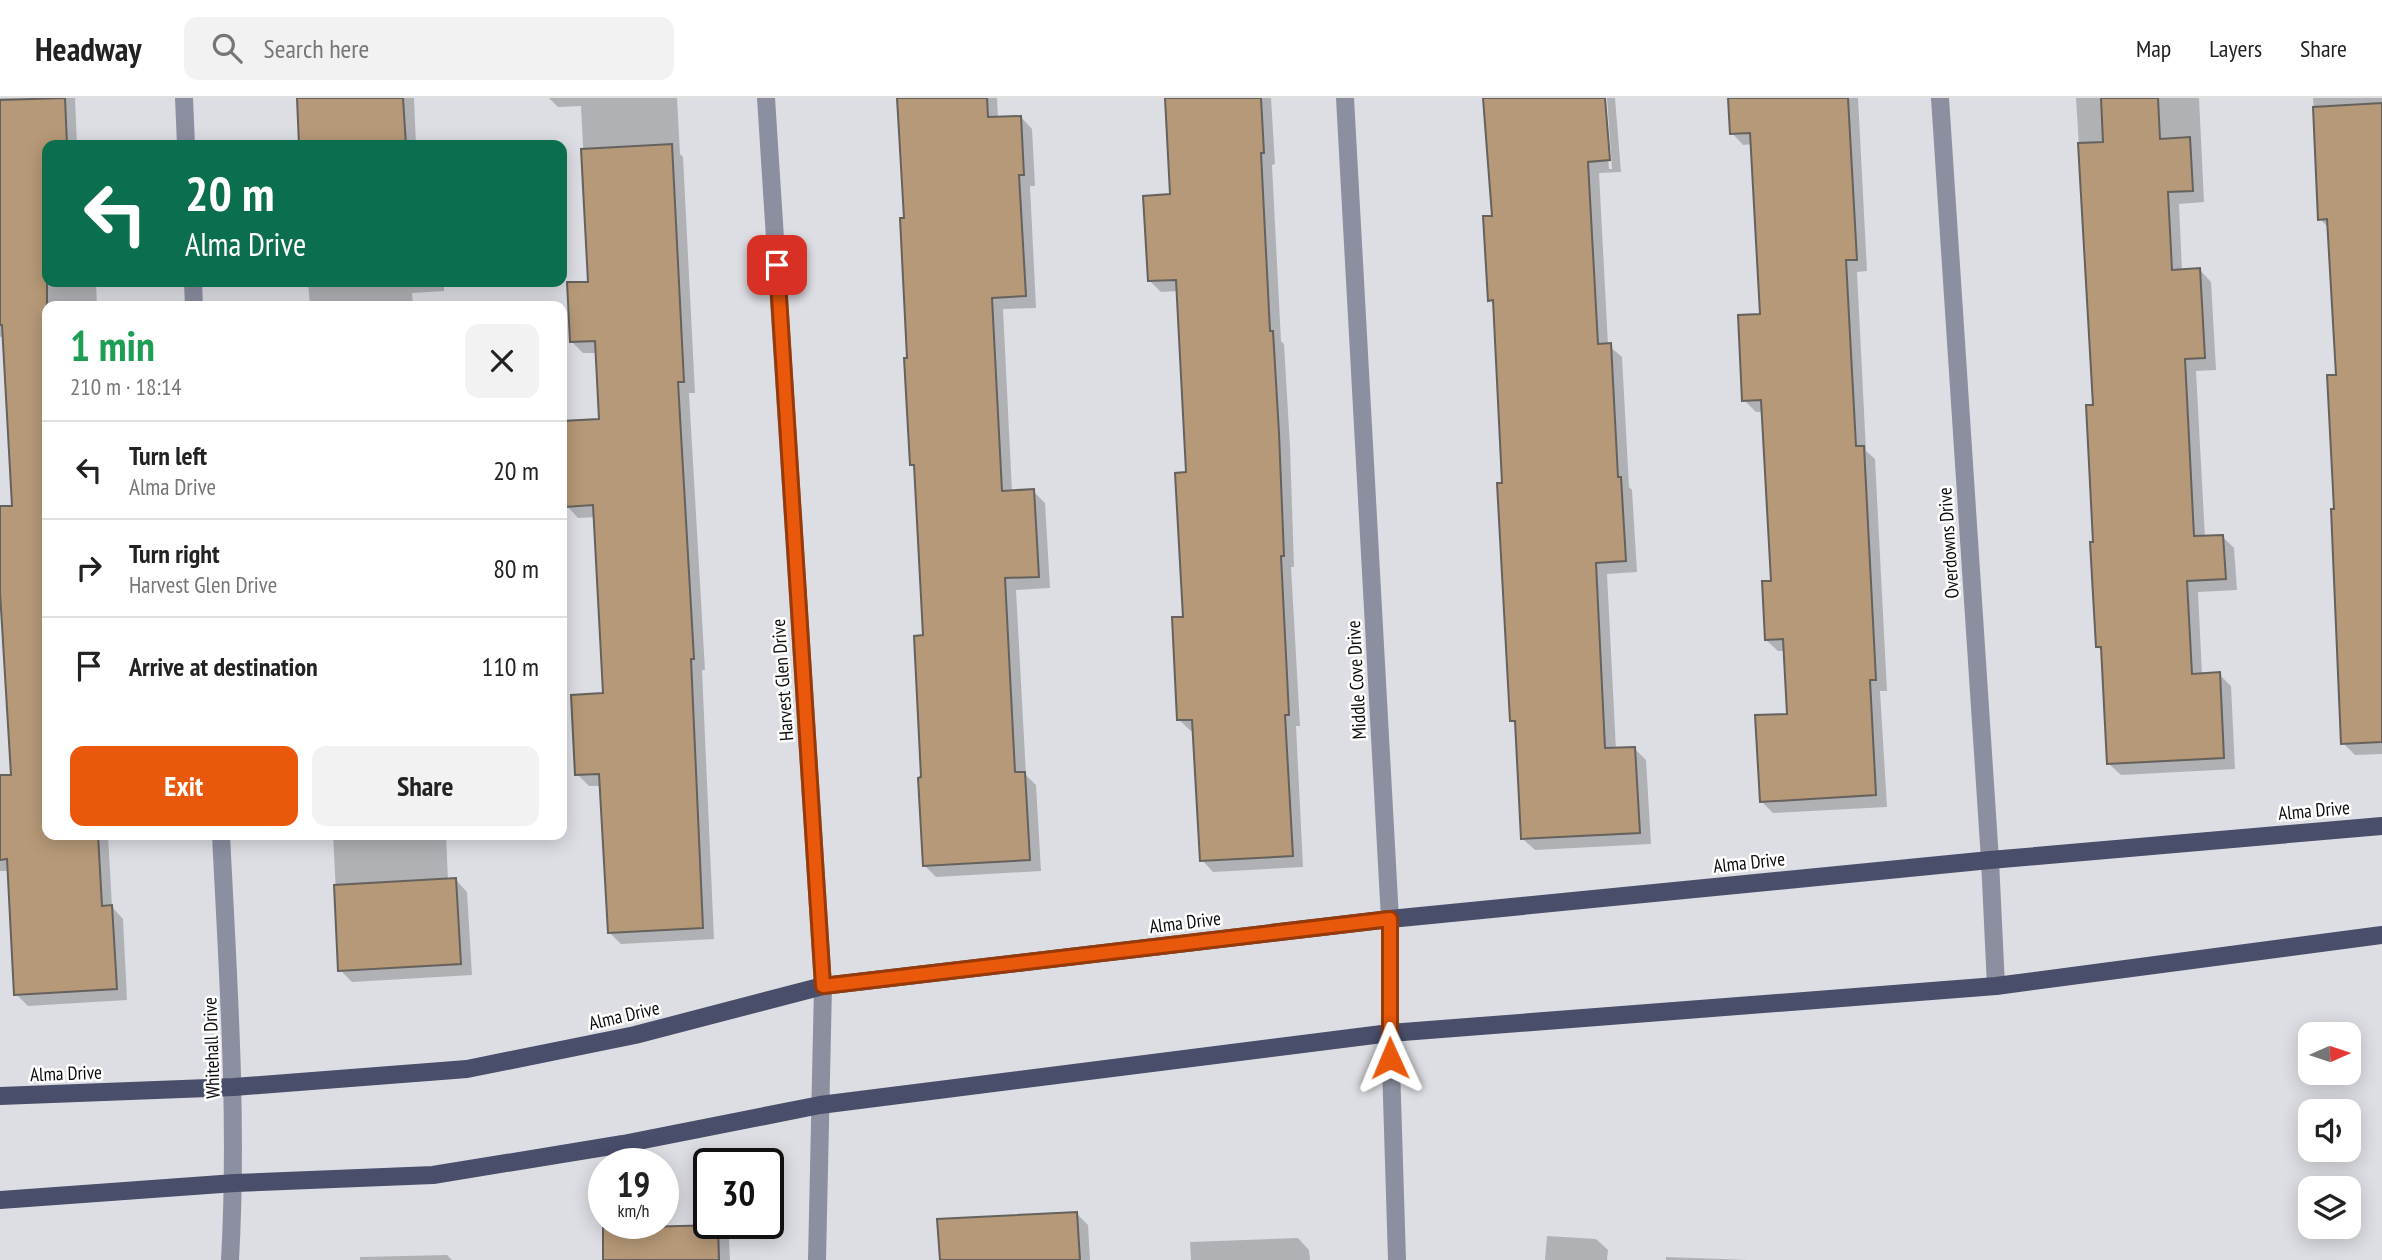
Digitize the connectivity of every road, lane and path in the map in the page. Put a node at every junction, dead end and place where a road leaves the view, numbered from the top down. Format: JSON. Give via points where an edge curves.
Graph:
{"nodes":[{"id":1,"x":184,"y":98,"type":"edge"},
{"id":2,"x":766,"y":98,"type":"edge"},
{"id":3,"x":1345,"y":98,"type":"edge"},
{"id":4,"x":1940,"y":98,"type":"edge"},
{"id":5,"x":186,"y":140,"type":"edge"},
{"id":6,"x":2382,"y":825,"type":"edge"},
{"id":7,"x":221,"y":840,"type":"edge"},
{"id":8,"x":1990,"y":860,"type":"junction"},
{"id":9,"x":1390,"y":919,"type":"junction"},
{"id":10,"x":2382,"y":935,"type":"edge"},
{"id":11,"x":823,"y":986,"type":"junction"},
{"id":12,"x":1996,"y":986,"type":"junction"},
{"id":13,"x":1390,"y":1033,"type":"junction"},
{"id":14,"x":234,"y":1087,"type":"junction"},
{"id":15,"x":0,"y":1097,"type":"edge"},
{"id":16,"x":820,"y":1105,"type":"junction"},
{"id":17,"x":235,"y":1183,"type":"junction"},
{"id":18,"x":0,"y":1200,"type":"edge"},
{"id":19,"x":230,"y":1260,"type":"edge"},
{"id":20,"x":817,"y":1260,"type":"edge"},
{"id":21,"x":1397,"y":1260,"type":"edge"}],
"edges":[{"from":1,"to":5,"type":"street"},
{"from":2,"to":11,"type":"street","name":"Harvest Glen Drive"},
{"from":3,"to":9,"type":"street","name":"Middle Cove Drive"},
{"from":4,"to":8,"type":"street","name":"Overdowns Drive"},
{"from":6,"to":8,"type":"main road","name":"Alma Drive"},
{"from":7,"to":14,"type":"street","name":"Whitehall Drive"},
{"from":8,"to":9,"type":"main road","name":"Alma Drive"},
{"from":8,"to":12,"type":"street","name":"Overdowns Drive"},
{"from":9,"to":11,"type":"main road","name":"Alma Drive"},
{"from":9,"to":13,"type":"street","name":"Middle Cove Drive"},
{"from":10,"to":12,"type":"main road"},
{"from":11,"to":14,"type":"main road","name":"Alma Drive","via":[[635,1035],[467,1069]]},
{"from":11,"to":16,"type":"street","name":"Harvest Glen Drive"},
{"from":12,"to":13,"type":"main road"},
{"from":13,"to":16,"type":"main road"},
{"from":13,"to":21,"type":"street","name":"Middle Cove Drive"},
{"from":14,"to":15,"type":"main road","name":"Alma Drive"},
{"from":14,"to":17,"type":"street","name":"Whitehall Drive"},
{"from":16,"to":17,"type":"main road","via":[[433,1175]]},
{"from":16,"to":20,"type":"street","name":"Harvest Glen Drive"},
{"from":17,"to":18,"type":"main road"},
{"from":17,"to":19,"type":"street","name":"Whitehall Drive"}]}
